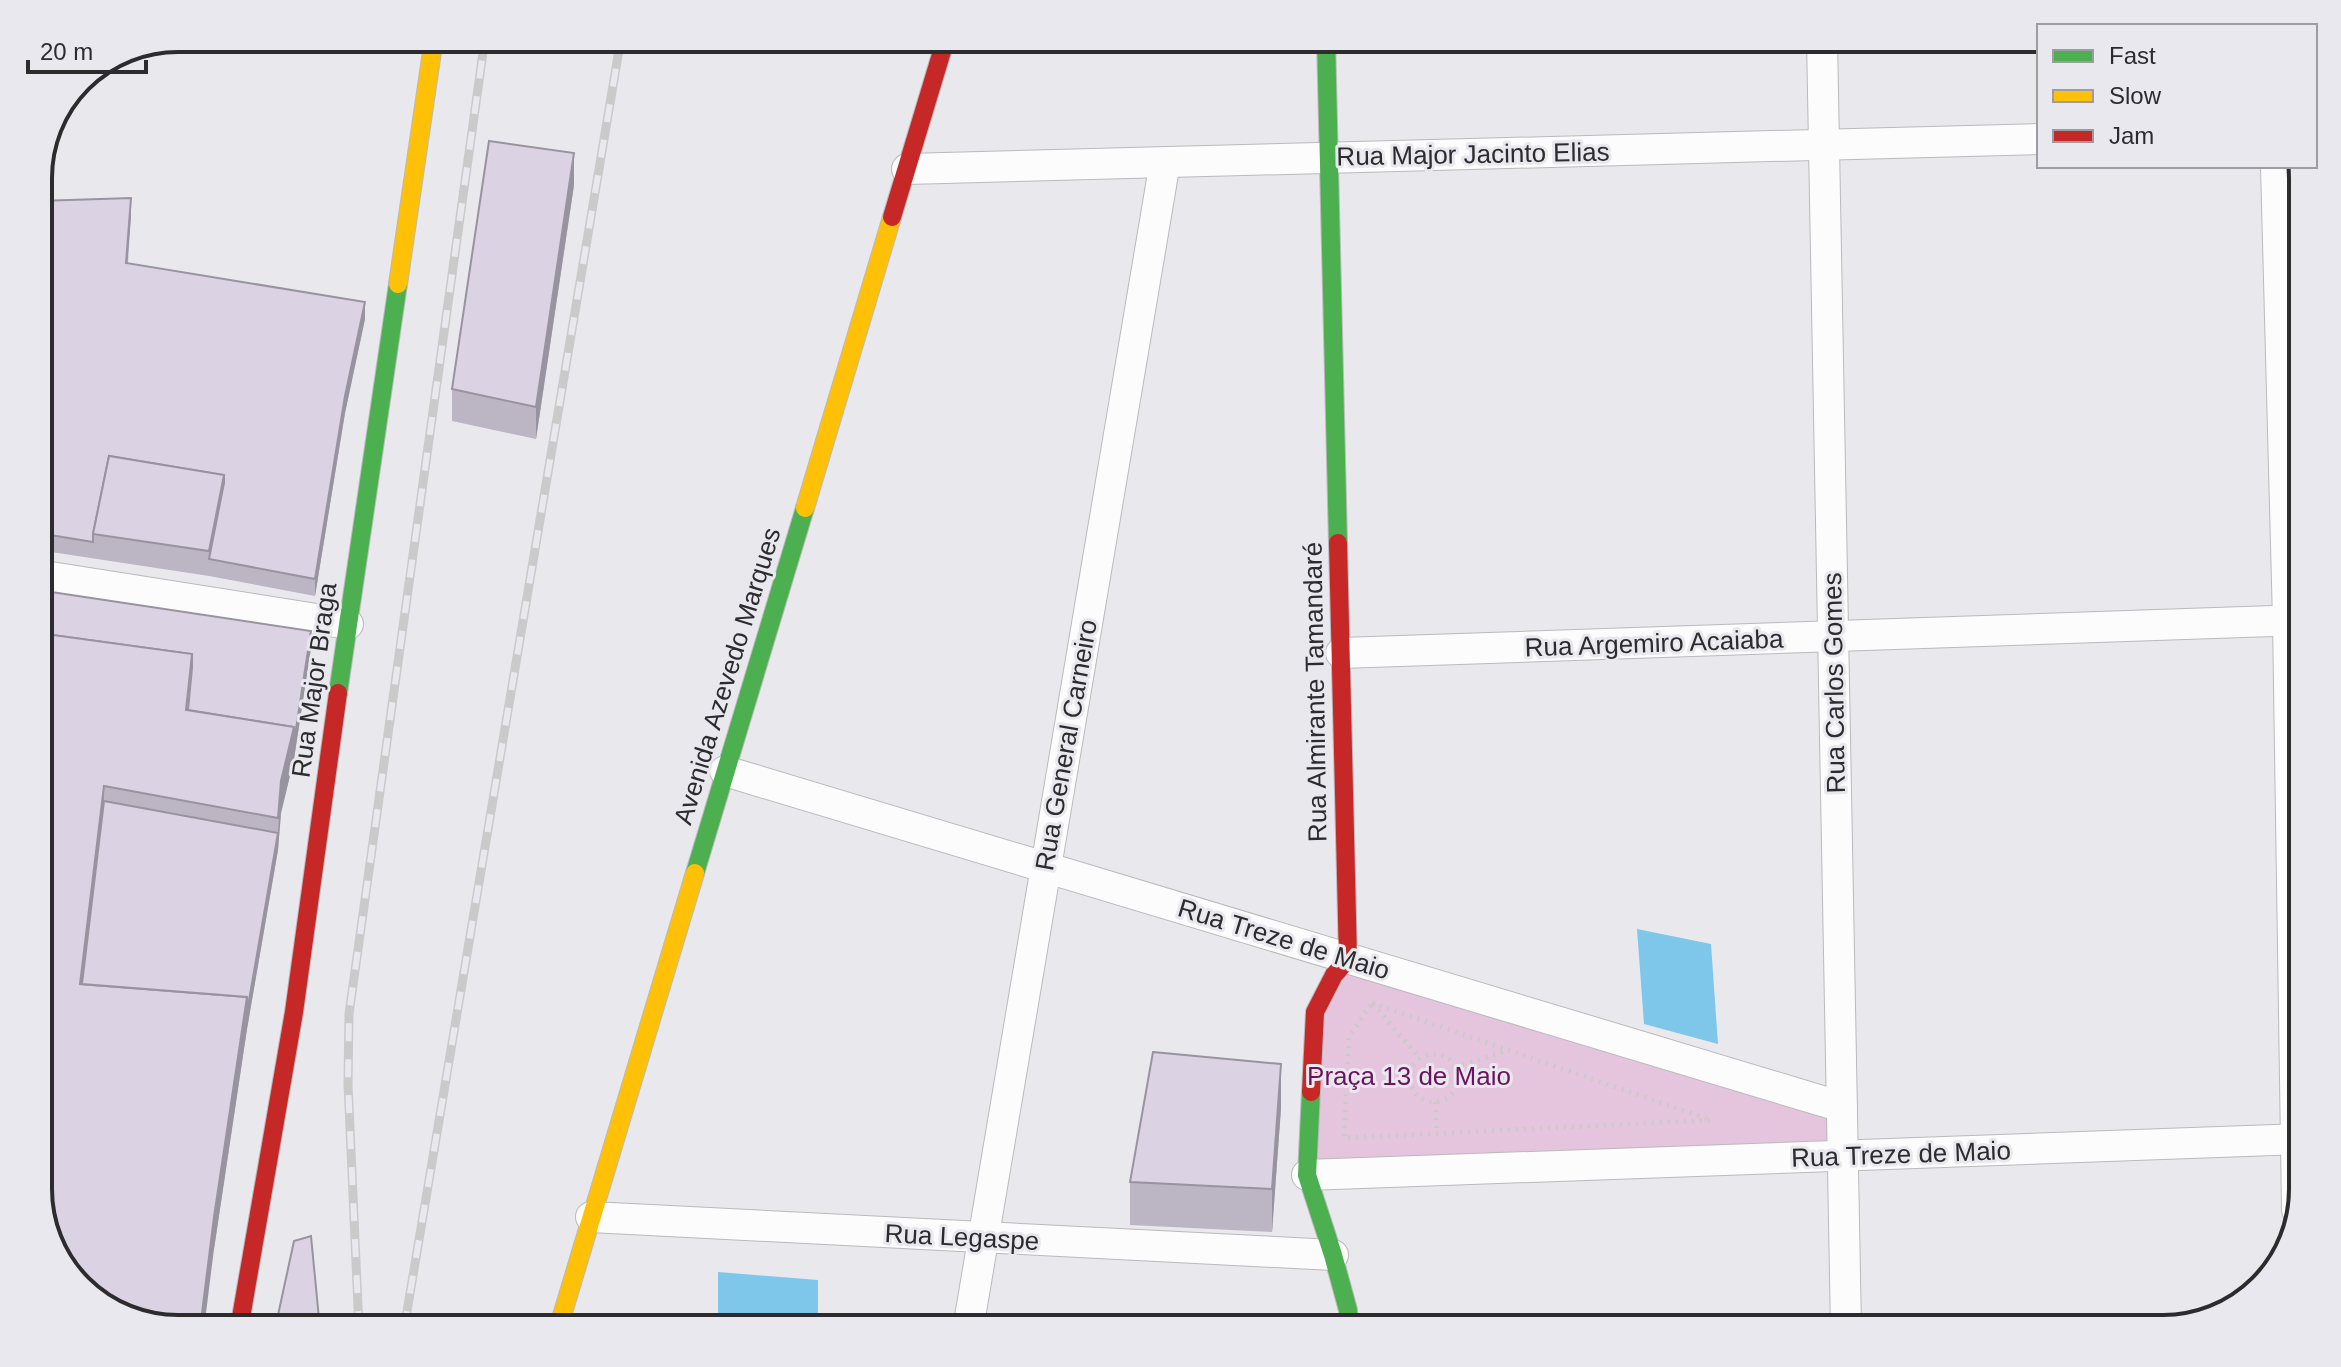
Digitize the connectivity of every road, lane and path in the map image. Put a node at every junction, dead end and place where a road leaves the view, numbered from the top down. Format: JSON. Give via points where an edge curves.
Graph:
{"nodes":[{"id":1,"x":432,"y":52,"type":"edge"},
{"id":2,"x":942,"y":52,"type":"edge"},
{"id":3,"x":1326,"y":52,"type":"edge"},
{"id":4,"x":1822,"y":52,"type":"edge"},
{"id":5,"x":2037,"y":139,"type":"edge"},
{"id":6,"x":1824,"y":145,"type":"junction"},
{"id":7,"x":1328,"y":158,"type":"junction"},
{"id":8,"x":1165,"y":162,"type":"junction"},
{"id":9,"x":2276,"y":168,"type":"edge"},
{"id":10,"x":907,"y":169,"type":"junction"},
{"id":11,"x":2289,"y":461,"type":"edge"},
{"id":12,"x":52,"y":577,"type":"edge"},
{"id":13,"x":2289,"y":620,"type":"edge"},
{"id":14,"x":348,"y":624,"type":"junction"},
{"id":15,"x":1833,"y":637,"type":"junction"},
{"id":16,"x":1341,"y":653,"type":"junction"},
{"id":17,"x":725,"y":771,"type":"junction"},
{"id":18,"x":1046,"y":868,"type":"junction"},
{"id":19,"x":1348,"y":959,"type":"junction"},
{"id":20,"x":1372,"y":1003,"type":"junction"},
{"id":21,"x":1509,"y":1050,"type":"junction"},
{"id":22,"x":1420,"y":1059,"type":"junction"},
{"id":23,"x":1455,"y":1067,"type":"junction"},
{"id":24,"x":1435,"y":1102,"type":"junction"},
{"id":25,"x":1842,"y":1107,"type":"junction"},
{"id":26,"x":1437,"y":1134,"type":"junction"},
{"id":27,"x":2289,"y":1140,"type":"edge"},
{"id":28,"x":1843,"y":1156,"type":"junction"},
{"id":29,"x":1307,"y":1175,"type":"junction"},
{"id":30,"x":591,"y":1217,"type":"junction"},
{"id":31,"x":983,"y":1238,"type":"junction"},
{"id":32,"x":1333,"y":1255,"type":"junction"},
{"id":33,"x":241,"y":1315,"type":"edge"},
{"id":34,"x":562,"y":1315,"type":"edge"},
{"id":35,"x":970,"y":1315,"type":"edge"},
{"id":36,"x":1348,"y":1315,"type":"edge"},
{"id":37,"x":1846,"y":1315,"type":"edge"}],
"edges":[{"from":1,"to":14,"type":"street","name":"Rua Major Braga"},
{"from":2,"to":10,"type":"street","name":"Avenida Azevedo Marques"},
{"from":3,"to":7,"type":"street","name":"Rua Almirante Tamandaré"},
{"from":4,"to":6,"type":"street","name":"Rua Carlos Gomes"},
{"from":5,"to":6,"type":"street","name":"Rua Major Jacinto Elias"},
{"from":6,"to":7,"type":"street","name":"Rua Major Jacinto Elias"},
{"from":6,"to":15,"type":"street","name":"Rua Carlos Gomes"},
{"from":7,"to":8,"type":"street","name":"Rua Major Jacinto Elias"},
{"from":7,"to":16,"type":"street","name":"Rua Almirante Tamandaré"},
{"from":8,"to":10,"type":"street","name":"Rua Major Jacinto Elias"},
{"from":8,"to":18,"type":"street","name":"Rua General Carneiro"},
{"from":9,"to":11,"type":"street"},
{"from":10,"to":17,"type":"street","name":"Avenida Azevedo Marques"},
{"from":12,"to":14,"type":"street"},
{"from":13,"to":15,"type":"street","name":"Rua Argemiro Acaiaba"},
{"from":14,"to":33,"type":"street","name":"Rua Major Braga","via":[[294,1012]]},
{"from":15,"to":16,"type":"street","name":"Rua Argemiro Acaiaba"},
{"from":15,"to":25,"type":"street","name":"Rua Carlos Gomes"},
{"from":16,"to":19,"type":"street","name":"Rua Almirante Tamandaré"},
{"from":17,"to":18,"type":"street","name":"Rua Treze de Maio"},
{"from":17,"to":30,"type":"street","name":"Avenida Azevedo Marques"},
{"from":18,"to":19,"type":"street","name":"Rua Treze de Maio"},
{"from":18,"to":31,"type":"street","name":"Rua General Carneiro"},
{"from":19,"to":25,"type":"street","name":"Rua Treze de Maio"},
{"from":19,"to":29,"type":"street","via":[[1315,1012]]},
{"from":20,"to":21,"type":"path"},
{"from":20,"to":22,"type":"path"},
{"from":20,"to":26,"type":"path","via":[[1349,1037],[1344,1138]]},
{"from":21,"to":23,"type":"path"},
{"from":21,"to":26,"type":"path","via":[[1711,1120]]},
{"from":22,"to":23,"type":"path","via":[[1435,1054]]},
{"from":22,"to":24,"type":"path","via":[[1411,1072],[1411,1086],[1421,1099]]},
{"from":23,"to":24,"type":"path","via":[[1455,1090]]},
{"from":24,"to":26,"type":"path"},
{"from":25,"to":28,"type":"street","name":"Rua Carlos Gomes"},
{"from":27,"to":28,"type":"street","name":"Rua Treze de Maio"},
{"from":28,"to":29,"type":"street","name":"Rua Treze de Maio"},
{"from":28,"to":37,"type":"street","name":"Rua Carlos Gomes"},
{"from":29,"to":32,"type":"street"},
{"from":30,"to":31,"type":"street","name":"Rua Legaspe"},
{"from":30,"to":34,"type":"street","name":"Avenida Azevedo Marques"},
{"from":31,"to":32,"type":"street","name":"Rua Legaspe"},
{"from":31,"to":35,"type":"street","name":"Rua General Carneiro"},
{"from":32,"to":36,"type":"street"}]}
